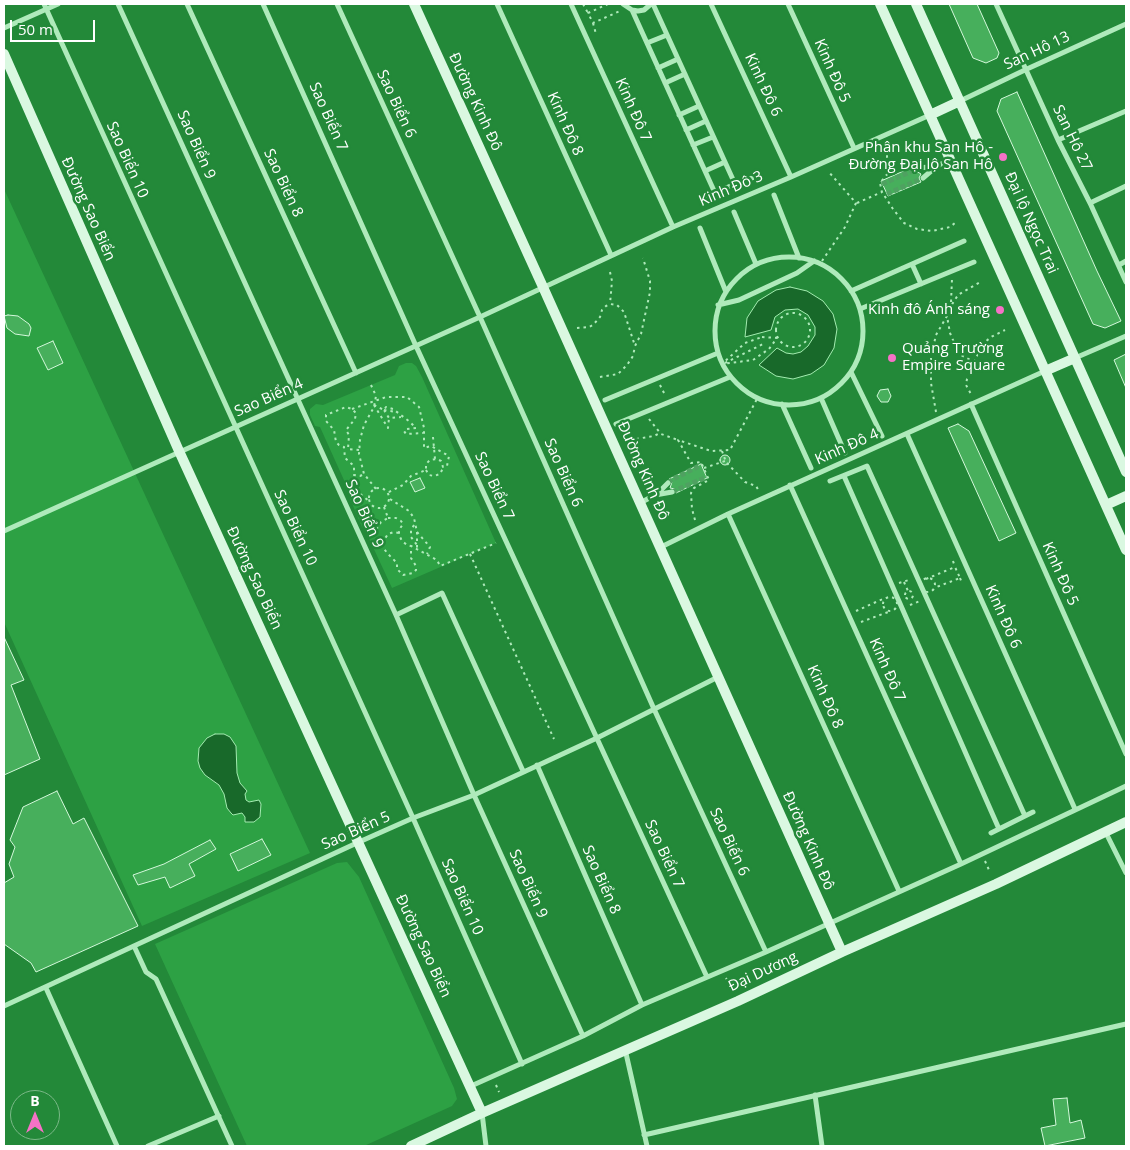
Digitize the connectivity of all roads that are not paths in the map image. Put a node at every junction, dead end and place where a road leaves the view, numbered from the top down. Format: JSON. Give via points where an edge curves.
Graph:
{"nodes":[{"id":1,"x":58,"y":4,"type":"edge"},
{"id":2,"x":118,"y":4,"type":"edge"},
{"id":3,"x":187,"y":4,"type":"edge"},
{"id":4,"x":263,"y":4,"type":"edge"},
{"id":5,"x":337,"y":4,"type":"edge"},
{"id":6,"x":414,"y":4,"type":"edge"},
{"id":7,"x":497,"y":4,"type":"edge"},
{"id":8,"x":571,"y":4,"type":"edge"},
{"id":9,"x":652,"y":4,"type":"edge"},
{"id":10,"x":712,"y":4,"type":"edge"},
{"id":11,"x":788,"y":4,"type":"edge"},
{"id":12,"x":880,"y":4,"type":"edge"},
{"id":13,"x":916,"y":4,"type":"edge"},
{"id":14,"x":996,"y":4,"type":"edge"},
{"id":15,"x":45,"y":6,"type":"edge"},
{"id":16,"x":627,"y":7,"type":"edge"},
{"id":17,"x":1126,"y":24,"type":"edge"},
{"id":18,"x":4,"y":28,"type":"edge"},
{"id":19,"x":667,"y":35,"type":"junction"},
{"id":20,"x":647,"y":43,"type":"junction"},
{"id":21,"x":4,"y":54,"type":"edge"},
{"id":22,"x":678,"y":59,"type":"junction"},
{"id":23,"x":658,"y":68,"type":"junction"},
{"id":24,"x":1027,"y":69,"type":"junction"},
{"id":25,"x":685,"y":74,"type":"junction"},
{"id":26,"x":665,"y":83,"type":"junction"},
{"id":27,"x":960,"y":101,"type":"junction"},
{"id":28,"x":699,"y":106,"type":"junction"},
{"id":29,"x":1126,"y":111,"type":"edge"},
{"id":30,"x":680,"y":115,"type":"junction"},
{"id":31,"x":930,"y":115,"type":"junction"},
{"id":32,"x":706,"y":121,"type":"junction"},
{"id":33,"x":686,"y":130,"type":"junction"},
{"id":34,"x":713,"y":137,"type":"junction"},
{"id":35,"x":1058,"y":140,"type":"junction"},
{"id":36,"x":693,"y":145,"type":"junction"},
{"id":37,"x":854,"y":148,"type":"junction"},
{"id":38,"x":950,"y":160,"type":"junction"},
{"id":39,"x":725,"y":162,"type":"junction"},
{"id":40,"x":937,"y":166,"type":"junction"},
{"id":41,"x":919,"y":168,"type":"tunnel mouth"},
{"id":42,"x":705,"y":171,"type":"junction"},
{"id":43,"x":791,"y":177,"type":"junction"},
{"id":44,"x":752,"y":178,"type":"dead end"},
{"id":45,"x":923,"y":178,"type":"tunnel mouth"},
{"id":46,"x":735,"y":184,"type":"junction"},
{"id":47,"x":1126,"y":186,"type":"edge"},
{"id":48,"x":715,"y":193,"type":"junction"},
{"id":49,"x":774,"y":195,"type":"dead end"},
{"id":50,"x":704,"y":200,"type":"dead end"},
{"id":51,"x":1090,"y":203,"type":"junction"},
{"id":52,"x":734,"y":212,"type":"dead end"},
{"id":53,"x":673,"y":227,"type":"junction"},
{"id":54,"x":700,"y":228,"type":"dead end"},
{"id":55,"x":964,"y":241,"type":"dead end"},
{"id":56,"x":610,"y":255,"type":"junction"},
{"id":57,"x":799,"y":258,"type":"junction"},
{"id":58,"x":817,"y":262,"type":"junction"},
{"id":59,"x":974,"y":262,"type":"dead end"},
{"id":60,"x":1126,"y":262,"type":"edge"},
{"id":61,"x":756,"y":264,"type":"junction"},
{"id":62,"x":912,"y":264,"type":"junction"},
{"id":63,"x":1119,"y":265,"type":"junction"},
{"id":64,"x":1126,"y":282,"type":"edge"},
{"id":65,"x":921,"y":284,"type":"junction"},
{"id":66,"x":543,"y":287,"type":"junction"},
{"id":67,"x":851,"y":291,"type":"junction"},
{"id":68,"x":726,"y":292,"type":"junction"},
{"id":69,"x":718,"y":305,"type":"junction"},
{"id":70,"x":860,"y":309,"type":"junction"},
{"id":71,"x":480,"y":317,"type":"junction"},
{"id":72,"x":1126,"y":336,"type":"edge"},
{"id":73,"x":416,"y":346,"type":"junction"},
{"id":74,"x":718,"y":353,"type":"junction"},
{"id":75,"x":1075,"y":358,"type":"junction"},
{"id":76,"x":1045,"y":371,"type":"junction"},
{"id":77,"x":851,"y":372,"type":"junction"},
{"id":78,"x":356,"y":373,"type":"junction"},
{"id":79,"x":730,"y":377,"type":"junction"},
{"id":80,"x":821,"y":398,"type":"junction"},
{"id":81,"x":298,"y":399,"type":"junction"},
{"id":82,"x":605,"y":400,"type":"dead end"},
{"id":83,"x":782,"y":404,"type":"junction"},
{"id":84,"x":971,"y":404,"type":"junction"},
{"id":85,"x":616,"y":424,"type":"dead end"},
{"id":86,"x":235,"y":427,"type":"junction"},
{"id":87,"x":907,"y":434,"type":"junction"},
{"id":88,"x":882,"y":436,"type":"dead end"},
{"id":89,"x":179,"y":452,"type":"junction"},
{"id":90,"x":845,"y":453,"type":"dead end"},
{"id":91,"x":811,"y":468,"type":"dead end"},
{"id":92,"x":1126,"y":472,"type":"edge"},
{"id":93,"x":844,"y":476,"type":"junction"},
{"id":94,"x":830,"y":481,"type":"dead end"},
{"id":95,"x":668,"y":483,"type":"tunnel mouth"},
{"id":96,"x":790,"y":486,"type":"junction"},
{"id":97,"x":672,"y":492,"type":"tunnel mouth"},
{"id":98,"x":655,"y":496,"type":"junction"},
{"id":99,"x":1126,"y":496,"type":"edge"},
{"id":100,"x":640,"y":503,"type":"junction"},
{"id":101,"x":1106,"y":505,"type":"junction"},
{"id":102,"x":728,"y":514,"type":"junction"},
{"id":103,"x":4,"y":531,"type":"edge"},
{"id":104,"x":661,"y":548,"type":"junction"},
{"id":105,"x":1126,"y":550,"type":"edge"},
{"id":106,"x":396,"y":615,"type":"junction"},
{"id":107,"x":718,"y":677,"type":"junction"},
{"id":108,"x":654,"y":709,"type":"junction"},
{"id":109,"x":597,"y":738,"type":"junction"},
{"id":110,"x":1126,"y":754,"type":"edge"},
{"id":111,"x":537,"y":765,"type":"junction"},
{"id":112,"x":523,"y":771,"type":"junction"},
{"id":113,"x":1126,"y":786,"type":"edge"},
{"id":114,"x":474,"y":795,"type":"junction"},
{"id":115,"x":1076,"y":810,"type":"junction"},
{"id":116,"x":1033,"y":812,"type":"dead end"},
{"id":117,"x":1025,"y":816,"type":"junction"},
{"id":118,"x":413,"y":818,"type":"junction"},
{"id":119,"x":1126,"y":822,"type":"edge"},
{"id":120,"x":1000,"y":829,"type":"junction"},
{"id":121,"x":1105,"y":831,"type":"junction"},
{"id":122,"x":992,"y":833,"type":"dead end"},
{"id":123,"x":359,"y":842,"type":"junction"},
{"id":124,"x":961,"y":864,"type":"junction"},
{"id":125,"x":1126,"y":873,"type":"edge"},
{"id":126,"x":899,"y":891,"type":"junction"},
{"id":127,"x":828,"y":923,"type":"junction"},
{"id":128,"x":134,"y":946,"type":"junction"},
{"id":129,"x":766,"y":952,"type":"junction"},
{"id":130,"x":842,"y":952,"type":"junction"},
{"id":131,"x":707,"y":977,"type":"junction"},
{"id":132,"x":46,"y":988,"type":"junction"},
{"id":133,"x":642,"y":1005,"type":"junction"},
{"id":134,"x":4,"y":1006,"type":"edge"},
{"id":135,"x":1126,"y":1024,"type":"edge"},
{"id":136,"x":583,"y":1036,"type":"junction"},
{"id":137,"x":625,"y":1049,"type":"junction"},
{"id":138,"x":522,"y":1064,"type":"junction"},
{"id":139,"x":471,"y":1086,"type":"junction"},
{"id":140,"x":815,"y":1095,"type":"junction"},
{"id":141,"x":482,"y":1112,"type":"junction"},
{"id":142,"x":219,"y":1116,"type":"junction"},
{"id":143,"x":644,"y":1135,"type":"junction"},
{"id":144,"x":117,"y":1146,"type":"edge"},
{"id":145,"x":148,"y":1146,"type":"edge"},
{"id":146,"x":232,"y":1146,"type":"edge"},
{"id":147,"x":411,"y":1146,"type":"edge"},
{"id":148,"x":486,"y":1146,"type":"edge"},
{"id":149,"x":647,"y":1146,"type":"edge"},
{"id":150,"x":822,"y":1146,"type":"edge"}],
"edges":[{"from":1,"to":15,"type":"street"},
{"from":2,"to":81,"type":"street","name":"Sao Biển 9"},
{"from":3,"to":78,"type":"street","name":"Sao Biển 8"},
{"from":4,"to":73,"type":"street","name":"Sao Biển 7"},
{"from":5,"to":71,"type":"street","name":"Sao Biển 6"},
{"from":6,"to":66,"type":"street","name":"Đường Kinh Đô"},
{"from":7,"to":56,"type":"street","name":"Kinh Đô 8"},
{"from":8,"to":53,"type":"street","name":"Kinh Đô 7"},
{"from":9,"to":16,"type":"street","via":[[644,10]]},
{"from":9,"to":19,"type":"street"},
{"from":10,"to":43,"type":"street","name":"Kinh Đô 6"},
{"from":11,"to":37,"type":"street","name":"Kinh Đô 5"},
{"from":12,"to":31,"type":"street"},
{"from":13,"to":27,"type":"street","name":"Đại lộ Ngọc Trai"},
{"from":14,"to":24,"type":"street","name":"San Hô 27"},
{"from":15,"to":18,"type":"street"},
{"from":15,"to":86,"type":"street","name":"Sao Biển 10"},
{"from":16,"to":20,"type":"street"},
{"from":17,"to":24,"type":"street","name":"San Hô 13"},
{"from":19,"to":20,"type":"street"},
{"from":19,"to":22,"type":"street"},
{"from":20,"to":23,"type":"street"},
{"from":21,"to":89,"type":"street","name":"Đường Sao Biển"},
{"from":22,"to":23,"type":"street"},
{"from":22,"to":25,"type":"street"},
{"from":23,"to":26,"type":"street"},
{"from":24,"to":27,"type":"street","name":"San Hô 13"},
{"from":24,"to":35,"type":"street","name":"San Hô 27"},
{"from":25,"to":26,"type":"street"},
{"from":25,"to":28,"type":"street"},
{"from":26,"to":30,"type":"street"},
{"from":27,"to":31,"type":"street"},
{"from":27,"to":75,"type":"street","name":"Đại lộ Ngọc Trai"},
{"from":28,"to":30,"type":"street"},
{"from":28,"to":32,"type":"street"},
{"from":29,"to":35,"type":"street"},
{"from":30,"to":33,"type":"street"},
{"from":31,"to":37,"type":"street","name":"Kinh Đô 3"},
{"from":31,"to":38,"type":"street"},
{"from":32,"to":33,"type":"street"},
{"from":32,"to":34,"type":"street"},
{"from":33,"to":36,"type":"street"},
{"from":34,"to":36,"type":"street"},
{"from":34,"to":39,"type":"street"},
{"from":35,"to":51,"type":"street","name":"San Hô 27"},
{"from":36,"to":42,"type":"street"},
{"from":37,"to":43,"type":"street","name":"Kinh Đô 3"},
{"from":38,"to":40,"type":"street"},
{"from":38,"to":76,"type":"street"},
{"from":39,"to":42,"type":"street"},
{"from":39,"to":46,"type":"street"},
{"from":40,"to":41,"type":"street"},
{"from":40,"to":45,"type":"street"},
{"from":42,"to":48,"type":"street"},
{"from":43,"to":53,"type":"street","name":"Kinh Đô 3"},
{"from":44,"to":46,"type":"street"},
{"from":46,"to":48,"type":"street"},
{"from":47,"to":51,"type":"street"},
{"from":48,"to":50,"type":"street"},
{"from":49,"to":57,"type":"street"},
{"from":51,"to":63,"type":"street","name":"San Hô 27"},
{"from":52,"to":61,"type":"street"},
{"from":53,"to":56,"type":"street","name":"Kinh Đô 3"},
{"from":54,"to":68,"type":"street"},
{"from":55,"to":62,"type":"street"},
{"from":56,"to":66,"type":"street","name":"Kinh Đô 3"},
{"from":57,"to":58,"type":"street"},
{"from":57,"to":61,"type":"street","via":[[775,258]]},
{"from":58,"to":67,"type":"street","via":[[832,270]]},
{"from":58,"to":69,"type":"street","via":[[739,300]]},
{"from":59,"to":65,"type":"street"},
{"from":60,"to":63,"type":"street"},
{"from":61,"to":68,"type":"street"},
{"from":62,"to":65,"type":"street"},
{"from":62,"to":67,"type":"street"},
{"from":63,"to":64,"type":"street","name":"San Hô 27"},
{"from":65,"to":70,"type":"street"},
{"from":66,"to":71,"type":"street","name":"Sao Biển 4"},
{"from":66,"to":100,"type":"street","name":"Đường Kinh Đô"},
{"from":67,"to":70,"type":"street"},
{"from":68,"to":69,"type":"street"},
{"from":69,"to":74,"type":"street","via":[[715,327]]},
{"from":70,"to":77,"type":"street","via":[[864,335],[860,354]]},
{"from":71,"to":73,"type":"street","name":"Sao Biển 4"},
{"from":71,"to":108,"type":"street","name":"Sao Biển 6"},
{"from":72,"to":75,"type":"street"},
{"from":73,"to":78,"type":"street","name":"Sao Biển 4"},
{"from":73,"to":109,"type":"street","name":"Sao Biển 7"},
{"from":74,"to":79,"type":"street"},
{"from":74,"to":82,"type":"street"},
{"from":75,"to":76,"type":"street"},
{"from":75,"to":92,"type":"street","name":"Đại lộ Ngọc Trai"},
{"from":76,"to":84,"type":"street","name":"Kinh Đô 4"},
{"from":76,"to":101,"type":"street"},
{"from":77,"to":80,"type":"street","via":[[838,387]]},
{"from":77,"to":88,"type":"street"},
{"from":78,"to":81,"type":"street","name":"Sao Biển 4"},
{"from":79,"to":83,"type":"street","via":[[746,391]]},
{"from":79,"to":85,"type":"street"},
{"from":80,"to":83,"type":"street","via":[[802,404]]},
{"from":80,"to":90,"type":"street"},
{"from":81,"to":86,"type":"street","name":"Sao Biển 4"},
{"from":81,"to":106,"type":"street","name":"Sao Biển 9"},
{"from":83,"to":91,"type":"street"},
{"from":84,"to":87,"type":"street","name":"Kinh Đô 4"},
{"from":84,"to":110,"type":"street","name":"Kinh Đô 5"},
{"from":86,"to":89,"type":"street","name":"Sao Biển 4"},
{"from":86,"to":118,"type":"street","name":"Sao Biển 10"},
{"from":87,"to":96,"type":"street","name":"Kinh Đô 4"},
{"from":87,"to":115,"type":"street","name":"Kinh Đô 6"},
{"from":89,"to":103,"type":"street","name":"Sao Biển 4"},
{"from":89,"to":123,"type":"street","name":"Đường Sao Biển"},
{"from":93,"to":94,"type":"street"},
{"from":93,"to":117,"type":"street","via":[[869,465]]},
{"from":93,"to":120,"type":"street"},
{"from":95,"to":98,"type":"street"},
{"from":96,"to":102,"type":"street","name":"Kinh Đô 4"},
{"from":96,"to":124,"type":"street","name":"Kinh Đô 7"},
{"from":97,"to":98,"type":"street"},
{"from":98,"to":100,"type":"street"},
{"from":99,"to":101,"type":"street"},
{"from":100,"to":104,"type":"street","name":"Đường Kinh Đô"},
{"from":101,"to":105,"type":"street"},
{"from":102,"to":104,"type":"street","name":"Kinh Đô 4"},
{"from":102,"to":126,"type":"street","name":"Kinh Đô 8"},
{"from":104,"to":107,"type":"street","name":"Đường Kinh Đô"},
{"from":106,"to":112,"type":"street","via":[[442,593]]},
{"from":106,"to":114,"type":"street","name":"Sao Biển 9"},
{"from":107,"to":108,"type":"street","name":"Sao Biển 5"},
{"from":107,"to":127,"type":"street","name":"Đường Kinh Đô"},
{"from":108,"to":109,"type":"street","name":"Sao Biển 5"},
{"from":108,"to":129,"type":"street","name":"Sao Biển 6"},
{"from":109,"to":111,"type":"street","name":"Sao Biển 5"},
{"from":109,"to":131,"type":"street","name":"Sao Biển 7"},
{"from":111,"to":112,"type":"street","name":"Sao Biển 5"},
{"from":111,"to":133,"type":"street","name":"Sao Biển 8"},
{"from":112,"to":114,"type":"street","name":"Sao Biển 5"},
{"from":113,"to":115,"type":"street"},
{"from":114,"to":118,"type":"street","name":"Sao Biển 5"},
{"from":114,"to":136,"type":"street","name":"Sao Biển 9"},
{"from":115,"to":124,"type":"street"},
{"from":116,"to":117,"type":"street"},
{"from":117,"to":120,"type":"street"},
{"from":118,"to":123,"type":"street","name":"Sao Biển 5"},
{"from":118,"to":138,"type":"street","name":"Sao Biển 10"},
{"from":119,"to":121,"type":"street","name":"Đại Dương"},
{"from":120,"to":122,"type":"street"},
{"from":121,"to":125,"type":"street"},
{"from":121,"to":130,"type":"street","name":"Đại Dương","via":[[996,884]]},
{"from":123,"to":128,"type":"street","name":"Sao Biển 5"},
{"from":123,"to":139,"type":"street","name":"Đường Sao Biển"},
{"from":124,"to":126,"type":"street"},
{"from":126,"to":127,"type":"street"},
{"from":127,"to":129,"type":"street"},
{"from":127,"to":130,"type":"street","name":"Đường Kinh Đô"},
{"from":128,"to":132,"type":"street","name":"Sao Biển 5"},
{"from":128,"to":142,"type":"street","via":[[146,972],[156,979]]},
{"from":129,"to":131,"type":"street"},
{"from":130,"to":137,"type":"street","name":"Đại Dương"},
{"from":131,"to":133,"type":"street"},
{"from":132,"to":134,"type":"street","name":"Sao Biển 5"},
{"from":132,"to":144,"type":"street"},
{"from":133,"to":136,"type":"street"},
{"from":135,"to":140,"type":"street"},
{"from":136,"to":138,"type":"street"},
{"from":137,"to":141,"type":"street","name":"Đại Dương"},
{"from":137,"to":143,"type":"street"},
{"from":138,"to":139,"type":"street"},
{"from":139,"to":141,"type":"street","name":"Đường Sao Biển"},
{"from":140,"to":143,"type":"street"},
{"from":140,"to":150,"type":"street"},
{"from":141,"to":147,"type":"street","name":"Đại Dương"},
{"from":141,"to":148,"type":"street"},
{"from":142,"to":145,"type":"street"},
{"from":142,"to":146,"type":"street"},
{"from":143,"to":149,"type":"street"}]}
